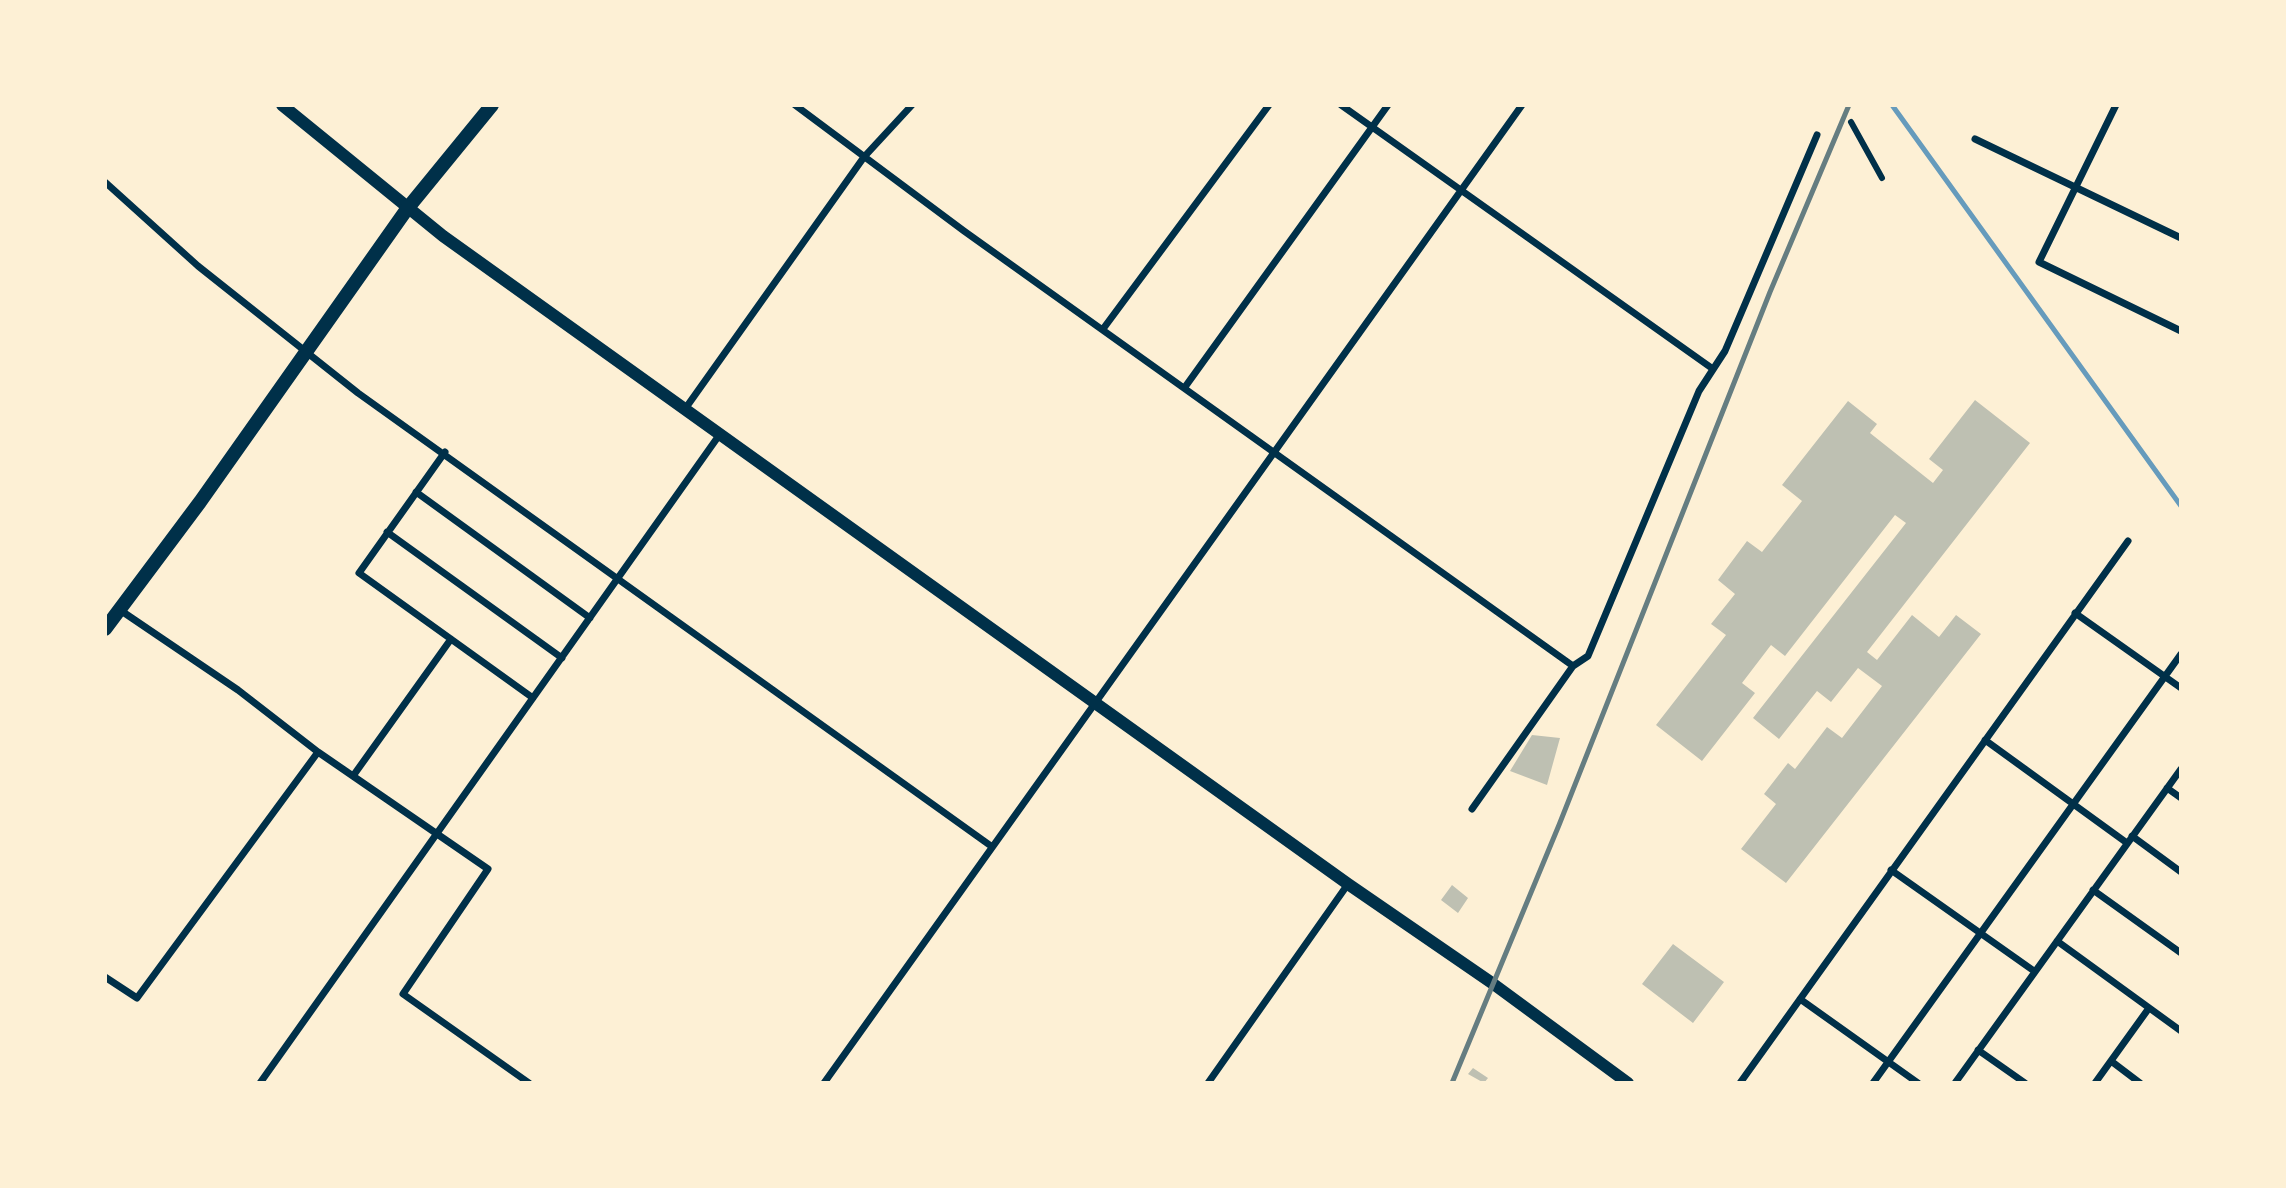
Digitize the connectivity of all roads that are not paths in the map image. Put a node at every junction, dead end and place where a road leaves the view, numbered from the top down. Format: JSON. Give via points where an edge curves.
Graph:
{"nodes":[{"id":1,"x":282,"y":105,"type":"edge"},
{"id":2,"x":492,"y":105,"type":"edge"},
{"id":3,"x":795,"y":105,"type":"edge"},
{"id":4,"x":1269,"y":105,"type":"edge"},
{"id":5,"x":1341,"y":105,"type":"edge"},
{"id":6,"x":1388,"y":105,"type":"edge"},
{"id":7,"x":1522,"y":105,"type":"edge"},
{"id":8,"x":2116,"y":105,"type":"edge"},
{"id":9,"x":911,"y":106,"type":"edge"},
{"id":10,"x":1851,"y":122,"type":"dead end"},
{"id":11,"x":1372,"y":126,"type":"junction"},
{"id":12,"x":1817,"y":135,"type":"dead end"},
{"id":13,"x":1975,"y":139,"type":"dead end"},
{"id":14,"x":863,"y":157,"type":"junction"},
{"id":15,"x":1882,"y":178,"type":"dead end"},
{"id":16,"x":105,"y":182,"type":"edge"},
{"id":17,"x":2075,"y":187,"type":"junction"},
{"id":18,"x":1461,"y":190,"type":"junction"},
{"id":19,"x":407,"y":209,"type":"junction"},
{"id":20,"x":2181,"y":239,"type":"edge"},
{"id":21,"x":1103,"y":328,"type":"junction"},
{"id":22,"x":2181,"y":331,"type":"edge"},
{"id":23,"x":306,"y":353,"type":"junction"},
{"id":24,"x":1713,"y":369,"type":"junction"},
{"id":25,"x":1185,"y":387,"type":"junction"},
{"id":26,"x":685,"y":409,"type":"junction"},
{"id":27,"x":720,"y":434,"type":"junction"},
{"id":28,"x":445,"y":452,"type":"junction"},
{"id":29,"x":1276,"y":452,"type":"junction"},
{"id":30,"x":416,"y":492,"type":"junction"},
{"id":31,"x":387,"y":532,"type":"junction"},
{"id":32,"x":2128,"y":541,"type":"dead end"},
{"id":33,"x":619,"y":577,"type":"junction"},
{"id":34,"x":120,"y":610,"type":"junction"},
{"id":35,"x":2076,"y":613,"type":"junction"},
{"id":36,"x":590,"y":618,"type":"junction"},
{"id":37,"x":105,"y":629,"type":"edge"},
{"id":38,"x":451,"y":639,"type":"junction"},
{"id":39,"x":2181,"y":654,"type":"edge"},
{"id":40,"x":562,"y":658,"type":"junction"},
{"id":41,"x":1573,"y":666,"type":"junction"},
{"id":42,"x":2165,"y":677,"type":"junction"},
{"id":43,"x":2181,"y":688,"type":"edge"},
{"id":44,"x":533,"y":698,"type":"junction"},
{"id":45,"x":1096,"y":701,"type":"junction"},
{"id":46,"x":1985,"y":740,"type":"junction"},
{"id":47,"x":318,"y":752,"type":"junction"},
{"id":48,"x":2181,"y":769,"type":"edge"},
{"id":49,"x":353,"y":776,"type":"junction"},
{"id":50,"x":2167,"y":788,"type":"junction"},
{"id":51,"x":2181,"y":798,"type":"edge"},
{"id":52,"x":2073,"y":804,"type":"junction"},
{"id":53,"x":1472,"y":809,"type":"dead end"},
{"id":54,"x":437,"y":834,"type":"junction"},
{"id":55,"x":2129,"y":840,"type":"junction"},
{"id":56,"x":992,"y":846,"type":"junction"},
{"id":57,"x":1891,"y":870,"type":"junction"},
{"id":58,"x":2181,"y":872,"type":"edge"},
{"id":59,"x":1348,"y":884,"type":"junction"},
{"id":60,"x":2093,"y":890,"type":"junction"},
{"id":61,"x":1981,"y":934,"type":"junction"},
{"id":62,"x":2057,"y":941,"type":"junction"},
{"id":63,"x":2181,"y":953,"type":"edge"},
{"id":64,"x":2035,"y":971,"type":"junction"},
{"id":65,"x":105,"y":977,"type":"edge"},
{"id":66,"x":1800,"y":999,"type":"junction"},
{"id":67,"x":2149,"y":1008,"type":"junction"},
{"id":68,"x":2181,"y":1031,"type":"edge"},
{"id":69,"x":1978,"y":1050,"type":"junction"},
{"id":70,"x":2111,"y":1061,"type":"junction"},
{"id":71,"x":1889,"y":1062,"type":"junction"},
{"id":72,"x":260,"y":1083,"type":"edge"},
{"id":73,"x":529,"y":1083,"type":"edge"},
{"id":74,"x":824,"y":1083,"type":"edge"},
{"id":75,"x":1209,"y":1083,"type":"edge"},
{"id":76,"x":1628,"y":1083,"type":"edge"},
{"id":77,"x":1740,"y":1083,"type":"edge"},
{"id":78,"x":1873,"y":1083,"type":"edge"},
{"id":79,"x":1918,"y":1083,"type":"edge"},
{"id":80,"x":1955,"y":1083,"type":"edge"},
{"id":81,"x":2025,"y":1083,"type":"edge"},
{"id":82,"x":2095,"y":1083,"type":"edge"},
{"id":83,"x":2140,"y":1083,"type":"edge"}],
"edges":[{"from":1,"to":19,"type":"main road"},
{"from":2,"to":19,"type":"main road"},
{"from":3,"to":14,"type":"street"},
{"from":4,"to":21,"type":"street"},
{"from":5,"to":11,"type":"street"},
{"from":6,"to":11,"type":"street"},
{"from":7,"to":18,"type":"street"},
{"from":8,"to":17,"type":"street"},
{"from":9,"to":14,"type":"street"},
{"from":10,"to":15,"type":"street"},
{"from":11,"to":18,"type":"street"},
{"from":11,"to":25,"type":"street"},
{"from":12,"to":24,"type":"street","via":[[1725,351]]},
{"from":13,"to":17,"type":"street"},
{"from":14,"to":21,"type":"street"},
{"from":14,"to":26,"type":"street"},
{"from":16,"to":23,"type":"street","via":[[198,266]]},
{"from":17,"to":20,"type":"street"},
{"from":17,"to":22,"type":"street","via":[[2039,262]]},
{"from":18,"to":24,"type":"street"},
{"from":18,"to":29,"type":"street"},
{"from":19,"to":23,"type":"main road"},
{"from":19,"to":26,"type":"main road"},
{"from":21,"to":25,"type":"street"},
{"from":23,"to":28,"type":"street"},
{"from":23,"to":34,"type":"main road"},
{"from":24,"to":41,"type":"street","via":[[1699,391],[1588,656]]},
{"from":25,"to":29,"type":"street"},
{"from":26,"to":27,"type":"main road"},
{"from":27,"to":33,"type":"street"},
{"from":27,"to":45,"type":"main road"},
{"from":28,"to":30,"type":"street"},
{"from":28,"to":33,"type":"street"},
{"from":29,"to":41,"type":"street"},
{"from":29,"to":45,"type":"street"},
{"from":30,"to":31,"type":"street"},
{"from":30,"to":36,"type":"street"},
{"from":31,"to":38,"type":"street","via":[[359,573]]},
{"from":31,"to":40,"type":"street"},
{"from":32,"to":35,"type":"street"},
{"from":33,"to":36,"type":"street"},
{"from":33,"to":56,"type":"street"},
{"from":34,"to":37,"type":"main road"},
{"from":34,"to":47,"type":"street","via":[[238,690]]},
{"from":35,"to":42,"type":"street"},
{"from":35,"to":46,"type":"street"},
{"from":36,"to":40,"type":"street"},
{"from":38,"to":44,"type":"street"},
{"from":38,"to":49,"type":"street"},
{"from":39,"to":42,"type":"street"},
{"from":40,"to":44,"type":"street"},
{"from":41,"to":53,"type":"street"},
{"from":42,"to":43,"type":"street"},
{"from":42,"to":52,"type":"street"},
{"from":44,"to":54,"type":"street"},
{"from":45,"to":56,"type":"street"},
{"from":45,"to":59,"type":"main road"},
{"from":46,"to":52,"type":"street"},
{"from":46,"to":57,"type":"street"},
{"from":47,"to":49,"type":"street"},
{"from":47,"to":65,"type":"street","via":[[136,998]]},
{"from":48,"to":50,"type":"street"},
{"from":49,"to":54,"type":"street"},
{"from":50,"to":51,"type":"street"},
{"from":50,"to":55,"type":"street"},
{"from":52,"to":55,"type":"street"},
{"from":52,"to":61,"type":"street"},
{"from":54,"to":72,"type":"street"},
{"from":54,"to":73,"type":"street","via":[[488,869],[403,994]]},
{"from":55,"to":58,"type":"street"},
{"from":55,"to":60,"type":"street"},
{"from":56,"to":74,"type":"street"},
{"from":57,"to":61,"type":"street"},
{"from":57,"to":66,"type":"street"},
{"from":59,"to":75,"type":"street"},
{"from":59,"to":76,"type":"main road"},
{"from":60,"to":62,"type":"street"},
{"from":60,"to":63,"type":"street"},
{"from":61,"to":64,"type":"street"},
{"from":61,"to":71,"type":"street"},
{"from":62,"to":64,"type":"street"},
{"from":62,"to":67,"type":"street"},
{"from":64,"to":69,"type":"street"},
{"from":66,"to":71,"type":"street"},
{"from":66,"to":77,"type":"street"},
{"from":67,"to":68,"type":"street"},
{"from":67,"to":70,"type":"street"},
{"from":69,"to":80,"type":"street"},
{"from":69,"to":81,"type":"street"},
{"from":70,"to":82,"type":"street"},
{"from":70,"to":83,"type":"street"},
{"from":71,"to":78,"type":"street"},
{"from":71,"to":79,"type":"street"}]}
